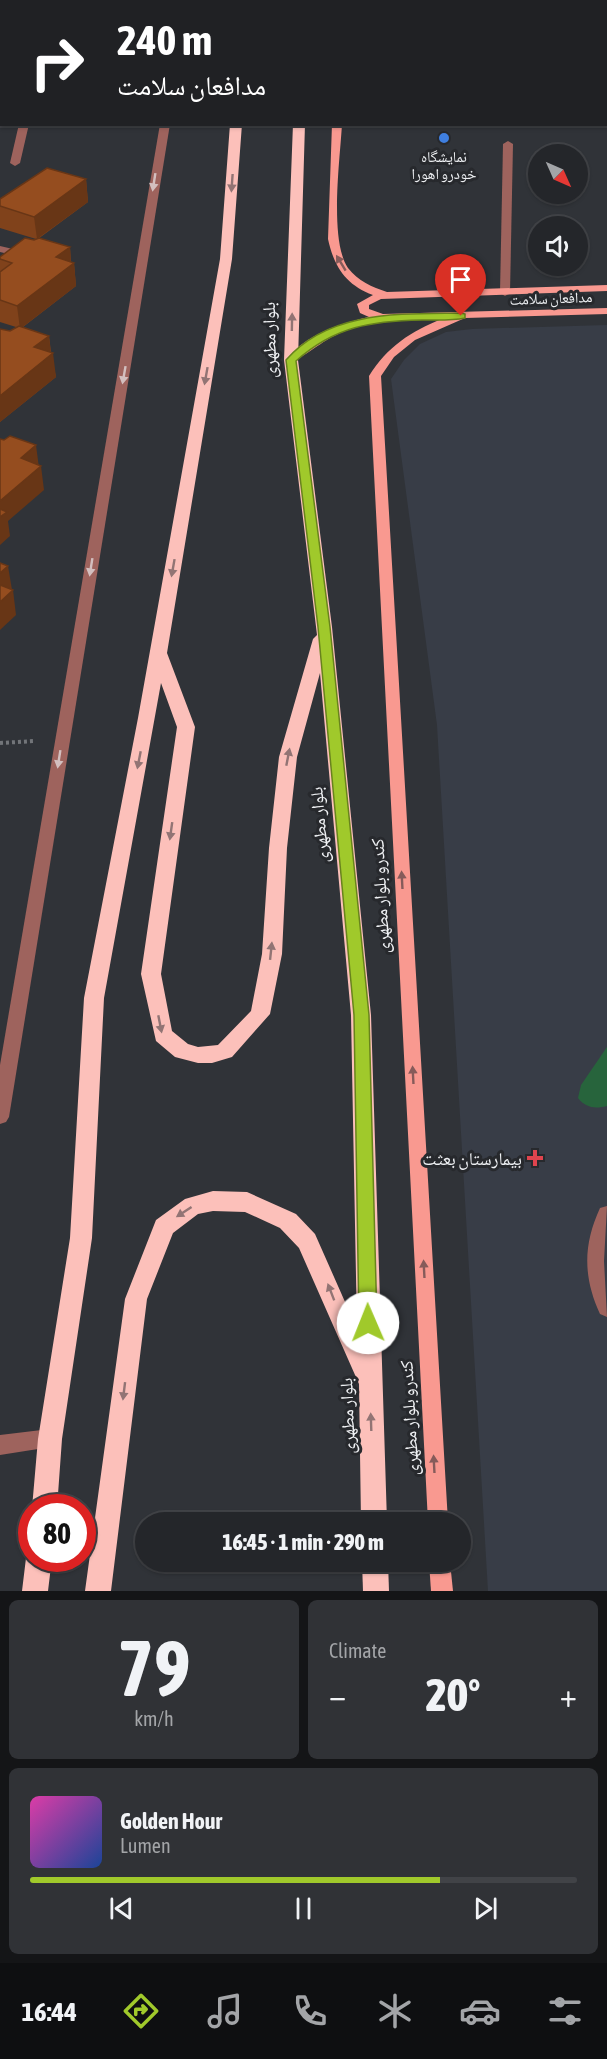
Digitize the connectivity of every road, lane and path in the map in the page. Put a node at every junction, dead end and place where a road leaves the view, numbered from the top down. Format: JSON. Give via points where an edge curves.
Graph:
{"nodes":[{"id":1,"x":24,"y":126,"type":"edge"},
{"id":2,"x":165,"y":126,"type":"edge"},
{"id":3,"x":236,"y":126,"type":"edge"},
{"id":4,"x":299,"y":126,"type":"edge"},
{"id":5,"x":337,"y":126,"type":"edge"},
{"id":6,"x":508,"y":144,"type":"dead end"},
{"id":7,"x":15,"y":163,"type":"dead end"},
{"id":8,"x":0,"y":249,"type":"edge"},
{"id":9,"x":37,"y":258,"type":"edge"},
{"id":10,"x":607,"y":288,"type":"edge"},
{"id":11,"x":505,"y":292,"type":"junction"},
{"id":12,"x":387,"y":296,"type":"junction"},
{"id":13,"x":607,"y":311,"type":"edge"},
{"id":14,"x":461,"y":316,"type":"junction"},
{"id":15,"x":384,"y":318,"type":"junction"},
{"id":16,"x":291,"y":360,"type":"junction"},
{"id":17,"x":324,"y":627,"type":"junction"},
{"id":18,"x":158,"y":652,"type":"junction"},
{"id":19,"x":63,"y":739,"type":"junction"},
{"id":20,"x":0,"y":743,"type":"edge"},
{"id":21,"x":0,"y":1117,"type":"edge"},
{"id":22,"x":607,"y":1214,"type":"edge"},
{"id":23,"x":607,"y":1308,"type":"edge"},
{"id":24,"x":370,"y":1385,"type":"junction"},
{"id":25,"x":50,"y":1439,"type":"junction"},
{"id":26,"x":0,"y":1445,"type":"edge"},
{"id":27,"x":45,"y":1494,"type":"edge"},
{"id":28,"x":374,"y":1512,"type":"edge"},
{"id":29,"x":437,"y":1512,"type":"edge"},
{"id":30,"x":37,"y":1572,"type":"edge"},
{"id":31,"x":375,"y":1572,"type":"edge"},
{"id":32,"x":441,"y":1572,"type":"edge"},
{"id":33,"x":35,"y":1591,"type":"edge"},
{"id":34,"x":98,"y":1591,"type":"edge"},
{"id":35,"x":376,"y":1591,"type":"edge"},
{"id":36,"x":442,"y":1591,"type":"edge"}],
"edges":[{"from":1,"to":7,"type":"street"},
{"from":2,"to":19,"type":"street","one_way":true},
{"from":3,"to":18,"type":"highway","one_way":true,"via":[[226,259]]},
{"from":16,"to":4,"type":"highway","name":"بلوار مطهری","one_way":true},
{"from":12,"to":5,"type":"main road","one_way":true,"via":[[365,289],[356,281],[338,261],[333,247]]},
{"from":6,"to":11,"type":"street"},
{"from":8,"to":9,"type":"street"},
{"from":10,"to":11,"type":"main road","name":"مدافعان سلامت"},
{"from":11,"to":12,"type":"main road","name":"مدافعان سلامت"},
{"from":12,"to":15,"type":"main road","via":[[372,298],[362,307],[368,314]]},
{"from":13,"to":14,"type":"main road","name":"مدافعان سلامت"},
{"from":14,"to":15,"type":"main road","name":"مدافعان سلامت"},
{"from":29,"to":14,"type":"main road","name":"کندرو بلوار مطهری","one_way":true,"via":[[375,376],[381,364],[407,340]]},
{"from":15,"to":16,"type":"main road","name":"مدافعان سلامت","via":[[335,330],[309,344]]},
{"from":16,"to":17,"type":"highway","name":"بلوار مطهری"},
{"from":18,"to":17,"type":"highway","one_way":true,"via":[[186,727],[151,974],[163,1035],[182,1051],[212,1055],[225,1051],[260,1014],[272,954],[288,757]]},
{"from":17,"to":24,"type":"highway","name":"بلوار مطهری","via":[[361,1015]]},
{"from":18,"to":25,"type":"highway","one_way":true,"via":[[94,998],[81,1238]]},
{"from":19,"to":20,"type":"path"},
{"from":19,"to":21,"type":"street","one_way":true},
{"from":22,"to":23,"type":"street","via":[[600,1226],[594,1262]]},
{"from":28,"to":24,"type":"highway","name":"بلوار مطهری","one_way":true},
{"from":24,"to":34,"type":"highway","one_way":true,"via":[[307,1241],[288,1221],[247,1202],[213,1201],[177,1215],[164,1227],[136,1299]]},
{"from":25,"to":26,"type":"street"},
{"from":25,"to":27,"type":"highway"},
{"from":30,"to":33,"type":"highway"},
{"from":31,"to":35,"type":"highway"},
{"from":32,"to":36,"type":"main road"}]}
